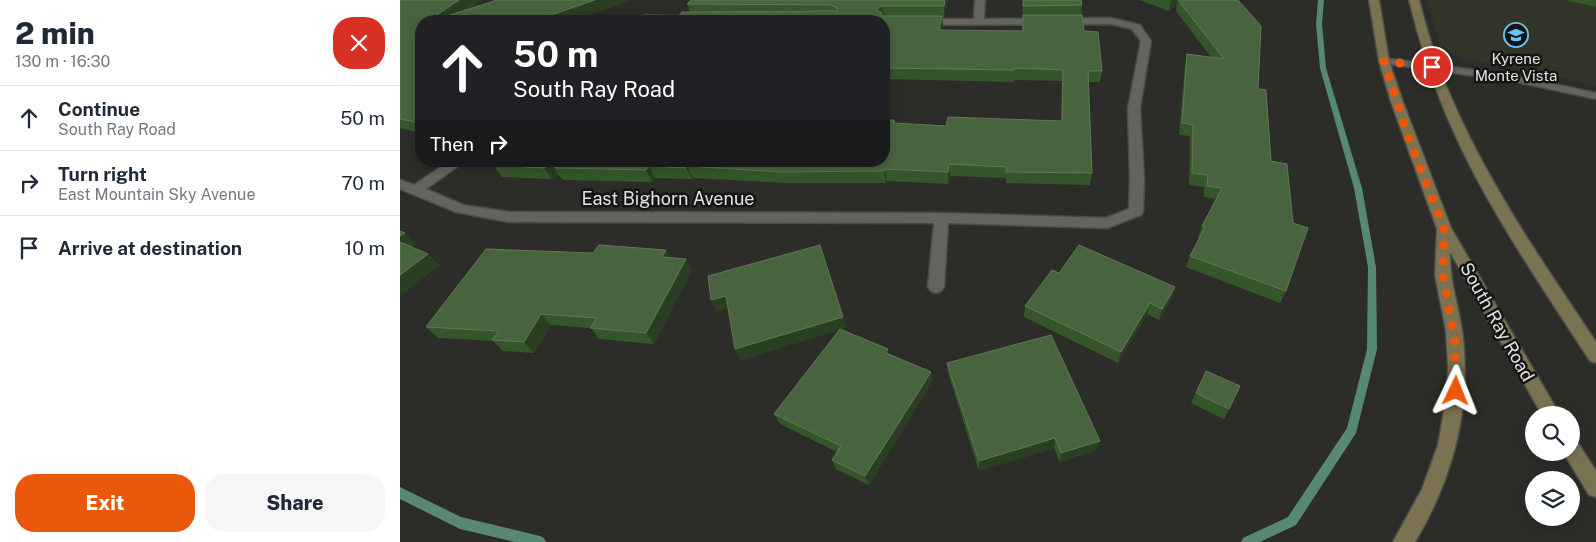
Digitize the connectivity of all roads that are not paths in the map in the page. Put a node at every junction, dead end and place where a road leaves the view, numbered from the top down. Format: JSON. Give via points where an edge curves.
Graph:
{"nodes":[{"id":1,"x":980,"y":0,"type":"edge"},
{"id":2,"x":1374,"y":0,"type":"edge"},
{"id":3,"x":1414,"y":0,"type":"edge"},
{"id":4,"x":890,"y":22,"type":"edge"},
{"id":5,"x":979,"y":22,"type":"junction"},
{"id":6,"x":1384,"y":61,"type":"junction"},
{"id":7,"x":1432,"y":67,"type":"junction"},
{"id":8,"x":1596,"y":96,"type":"edge"},
{"id":9,"x":450,"y":167,"type":"edge"},
{"id":10,"x":400,"y":184,"type":"edge"},
{"id":11,"x":414,"y":191,"type":"junction"},
{"id":12,"x":942,"y":218,"type":"junction"},
{"id":13,"x":1444,"y":228,"type":"junction"},
{"id":14,"x":936,"y":287,"type":"dead end"},
{"id":15,"x":1596,"y":356,"type":"edge"},
{"id":16,"x":1545,"y":406,"type":"edge"},
{"id":17,"x":1579,"y":461,"type":"edge"},
{"id":18,"x":1596,"y":488,"type":"edge"},
{"id":19,"x":1403,"y":542,"type":"edge"}],
"edges":[{"from":1,"to":5,"type":"street"},
{"from":2,"to":6,"type":"main road","name":"South Ray Road"},
{"from":3,"to":7,"type":"main road"},
{"from":4,"to":5,"type":"street"},
{"from":5,"to":12,"type":"street","name":"East Bighorn Avenue","via":[[1111,21],[1136,27],[1146,42],[1134,108],[1136,212],[1107,223]]},
{"from":6,"to":7,"type":"street"},
{"from":6,"to":13,"type":"main road","name":"South Ray Road","via":[[1410,142]]},
{"from":7,"to":8,"type":"street"},
{"from":7,"to":15,"type":"main road","via":[[1495,197]]},
{"from":9,"to":11,"type":"street"},
{"from":10,"to":11,"type":"street","name":"East Bighorn Avenue"},
{"from":11,"to":12,"type":"street","name":"East Bighorn Avenue","via":[[461,209],[509,216]]},
{"from":12,"to":14,"type":"street"},
{"from":13,"to":16,"type":"main road","name":"South Ray Road"},
{"from":13,"to":19,"type":"main road","via":[[1443,276],[1457,368],[1452,431],[1442,467]]},
{"from":17,"to":18,"type":"main road"}]}
